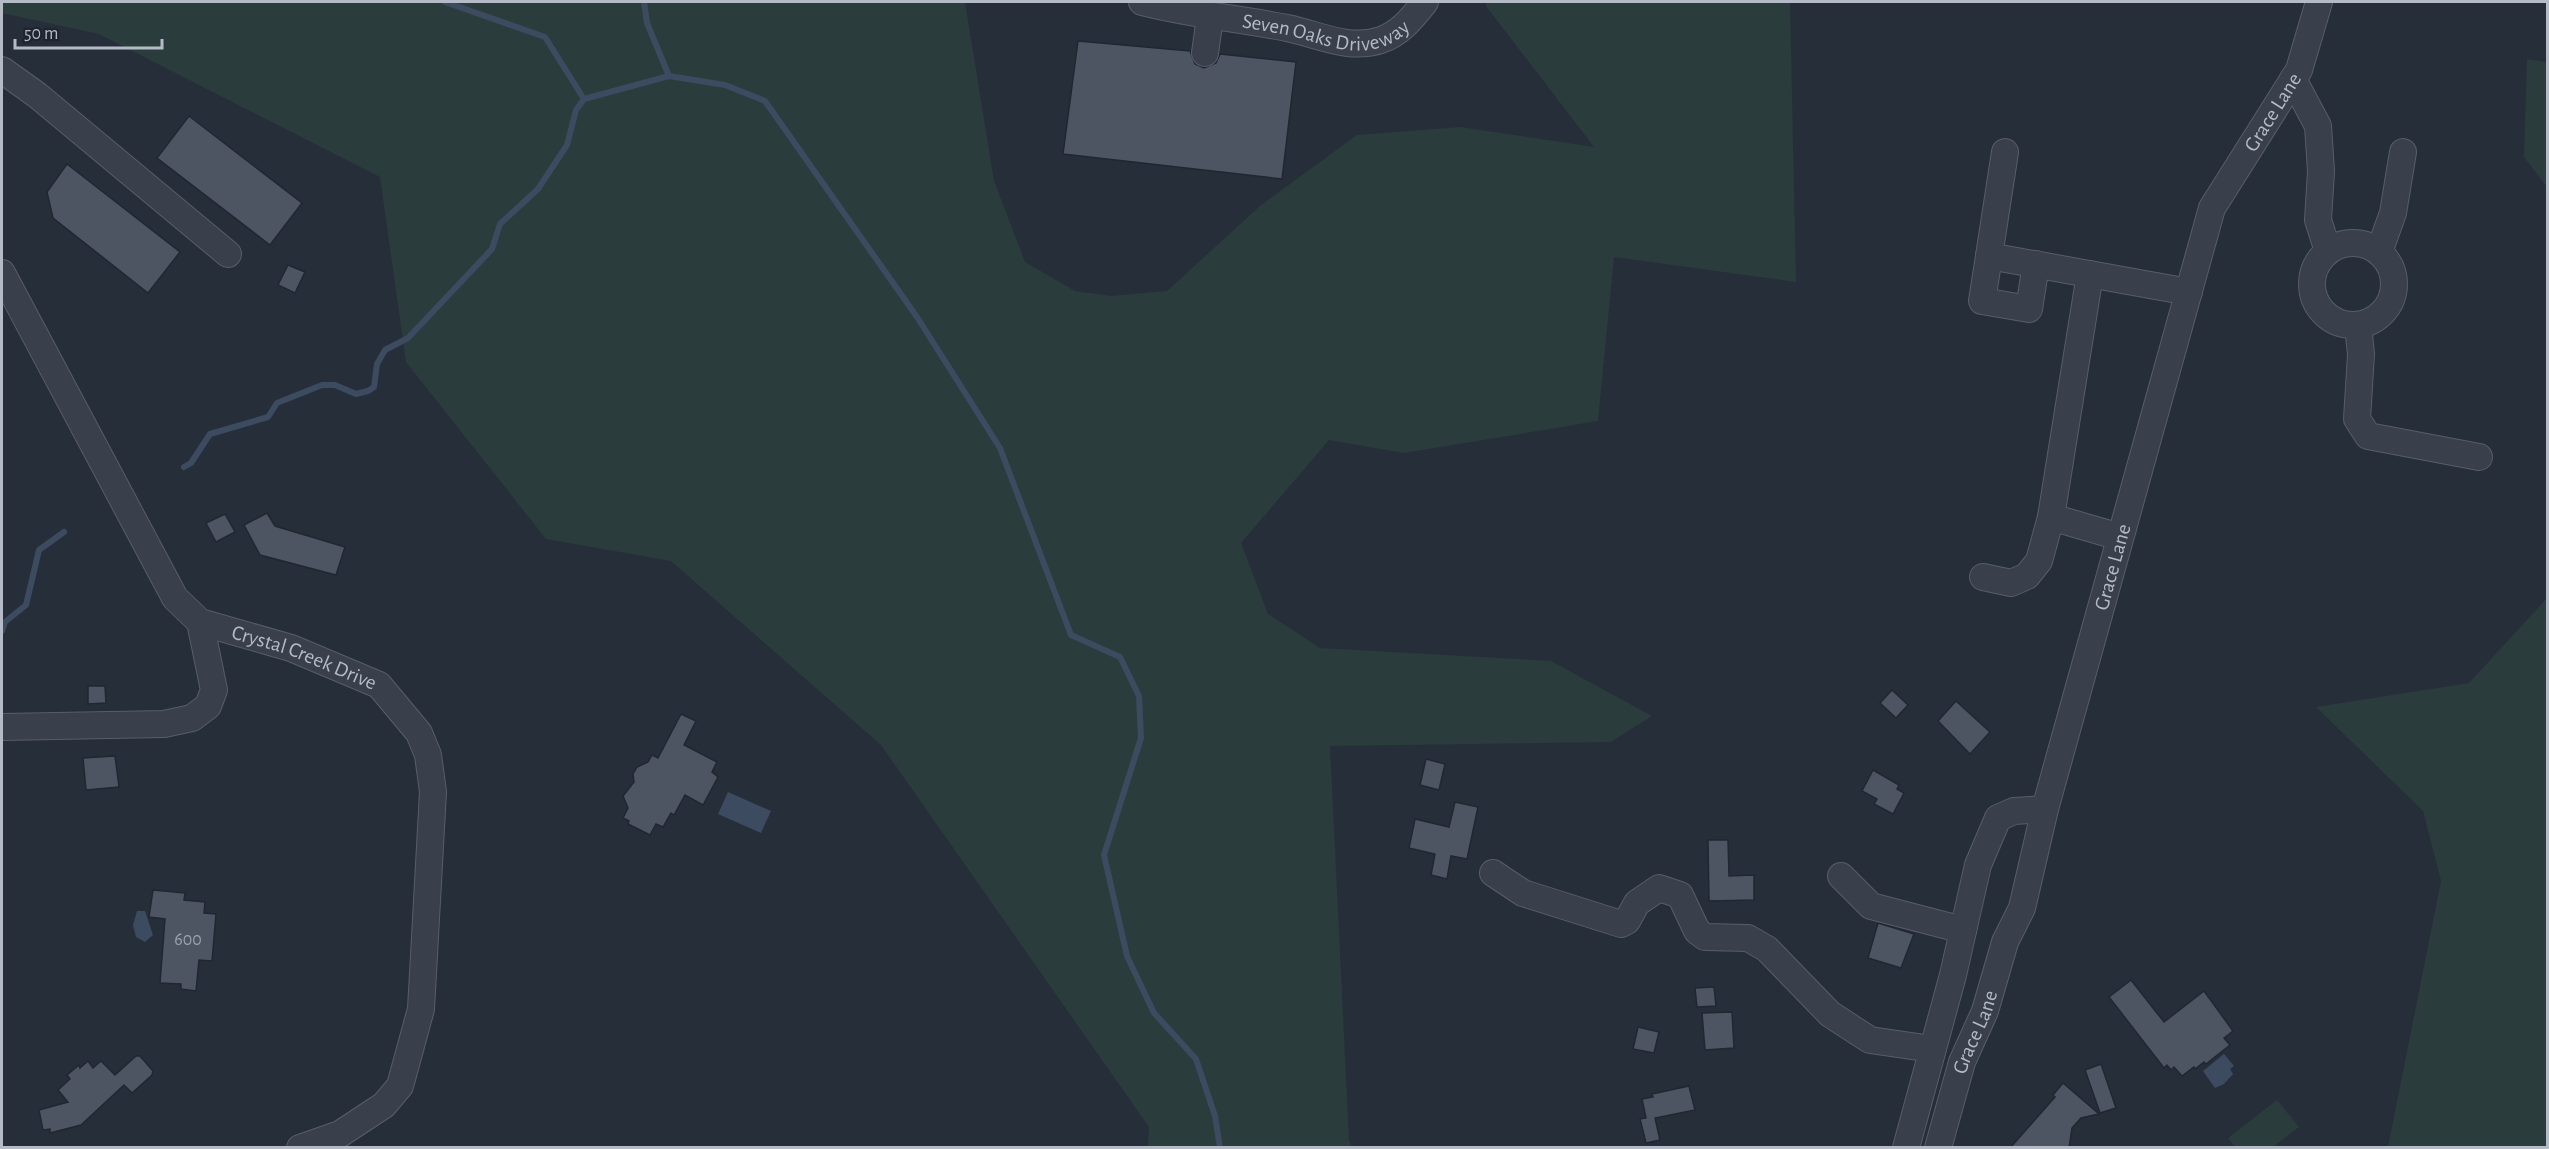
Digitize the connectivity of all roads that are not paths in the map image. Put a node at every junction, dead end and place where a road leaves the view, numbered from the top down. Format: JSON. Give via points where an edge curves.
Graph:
{"nodes":[{"id":1,"x":1142,"y":2,"type":"edge"},
{"id":2,"x":1425,"y":2,"type":"edge"},
{"id":3,"x":2319,"y":2,"type":"edge"},
{"id":4,"x":1210,"y":17,"type":"junction"},
{"id":5,"x":1205,"y":53,"type":"dead end"},
{"id":6,"x":2,"y":70,"type":"edge"},
{"id":7,"x":2293,"y":79,"type":"junction"},
{"id":8,"x":2005,"y":152,"type":"dead end"},
{"id":9,"x":2403,"y":152,"type":"dead end"},
{"id":10,"x":2328,"y":251,"type":"junction"},
{"id":11,"x":2379,"y":252,"type":"junction"},
{"id":12,"x":228,"y":254,"type":"dead end"},
{"id":13,"x":1989,"y":256,"type":"junction"},
{"id":14,"x":2036,"y":264,"type":"junction"},
{"id":15,"x":2,"y":273,"type":"edge"},
{"id":16,"x":2090,"y":274,"type":"junction"},
{"id":17,"x":2189,"y":292,"type":"junction"},
{"id":18,"x":2358,"y":324,"type":"junction"},
{"id":19,"x":2479,"y":457,"type":"dead end"},
{"id":20,"x":2051,"y":517,"type":"junction"},
{"id":21,"x":2120,"y":537,"type":"junction"},
{"id":22,"x":1983,"y":577,"type":"dead end"},
{"id":23,"x":200,"y":622,"type":"junction"},
{"id":24,"x":2,"y":727,"type":"edge"},
{"id":25,"x":2045,"y":809,"type":"junction"},
{"id":26,"x":1493,"y":873,"type":"dead end"},
{"id":27,"x":1841,"y":876,"type":"dead end"},
{"id":28,"x":1963,"y":930,"type":"junction"},
{"id":29,"x":1932,"y":1049,"type":"junction"},
{"id":30,"x":300,"y":1148,"type":"edge"},
{"id":31,"x":1906,"y":1148,"type":"edge"},
{"id":32,"x":1938,"y":1148,"type":"edge"}],
"edges":[{"from":1,"to":4,"type":"street","name":"Seven Oaks Driveway"},
{"from":2,"to":4,"type":"street","name":"Seven Oaks Driveway","via":[[1408,24],[1381,40],[1346,44],[1288,28]]},
{"from":3,"to":7,"type":"street","name":"Grace Lane","via":[[2300,70]]},
{"from":4,"to":5,"type":"street"},
{"from":6,"to":12,"type":"street"},
{"from":7,"to":10,"type":"street","via":[[2318,126],[2318,220]]},
{"from":7,"to":17,"type":"street","name":"Grace Lane","via":[[2212,208]]},
{"from":8,"to":13,"type":"street"},
{"from":9,"to":11,"type":"street","via":[[2393,213]]},
{"from":10,"to":11,"type":"street","via":[[2354,242]]},
{"from":10,"to":18,"type":"street","via":[[2313,273],[2315,300],[2333,320]]},
{"from":11,"to":18,"type":"street","via":[[2393,274],[2391,300],[2384,312]]},
{"from":13,"to":14,"type":"street"},
{"from":13,"to":14,"type":"street","via":[[1982,302],[2029,309]]},
{"from":14,"to":16,"type":"street"},
{"from":15,"to":23,"type":"street","name":"Crystal Creek Drive","via":[[175,598]]},
{"from":16,"to":17,"type":"street"},
{"from":16,"to":20,"type":"street"},
{"from":17,"to":21,"type":"street","name":"Grace Lane"},
{"from":18,"to":19,"type":"street","via":[[2361,354],[2357,419],[2368,436]]},
{"from":20,"to":21,"type":"street"},
{"from":20,"to":22,"type":"street","via":[[2039,561],[2027,576],[2011,583]]},
{"from":21,"to":25,"type":"street","name":"Grace Lane"},
{"from":23,"to":24,"type":"street","via":[[214,690],[208,706],[192,718],[164,724]]},
{"from":23,"to":30,"type":"street","name":"Crystal Creek Drive","via":[[291,648],[379,685],[419,733],[428,755],[433,792],[421,1009],[400,1086],[384,1105],[340,1134]]},
{"from":25,"to":28,"type":"street","via":[[2014,811],[1998,818],[1978,865]]},
{"from":25,"to":32,"type":"street","name":"Grace Lane","via":[[2022,908],[1962,1062]]},
{"from":26,"to":29,"type":"street","via":[[1523,893],[1613,923],[1627,921],[1637,903],[1659,888],[1680,895],[1697,931],[1706,937],[1748,938],[1767,950],[1830,1014],[1870,1040]]},
{"from":27,"to":28,"type":"street","via":[[1871,906]]},
{"from":28,"to":29,"type":"street"},
{"from":29,"to":31,"type":"street"}]}
